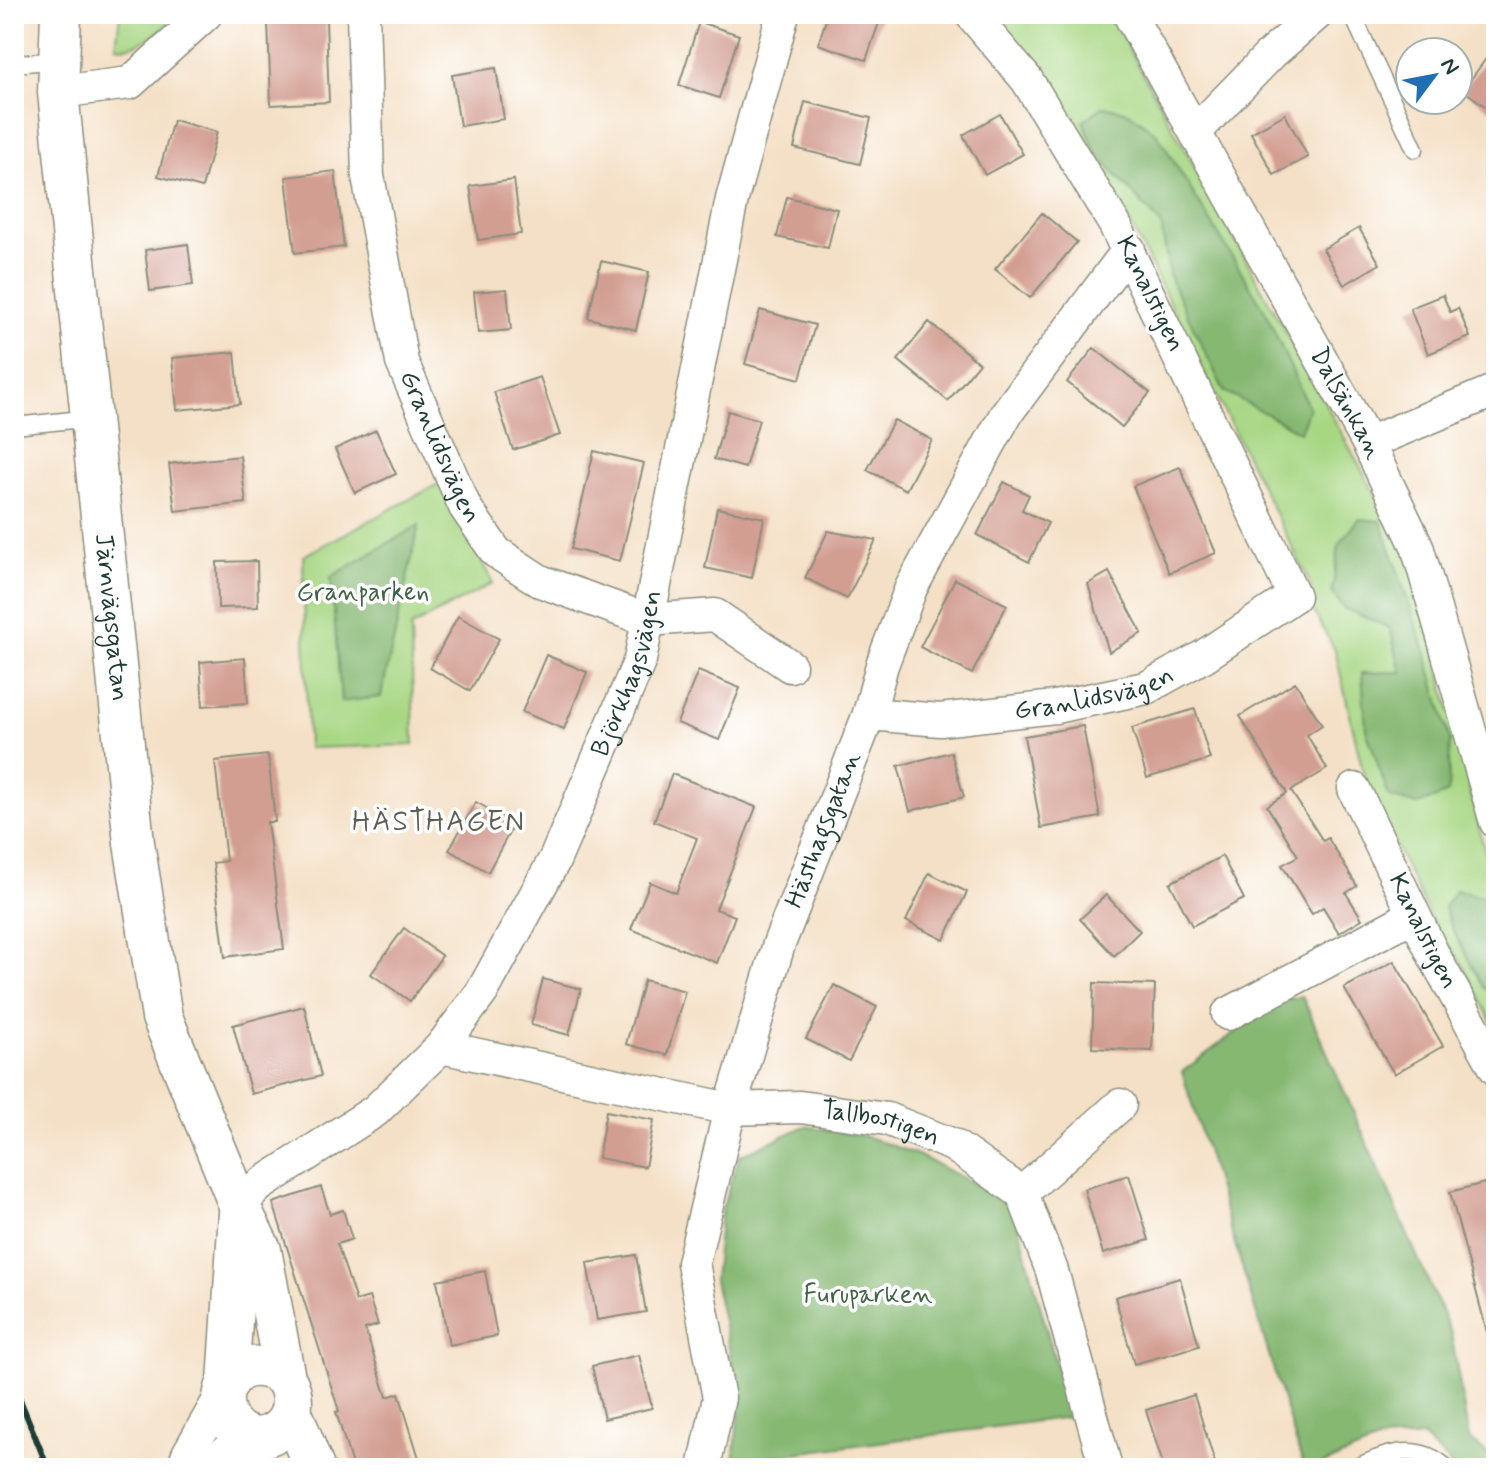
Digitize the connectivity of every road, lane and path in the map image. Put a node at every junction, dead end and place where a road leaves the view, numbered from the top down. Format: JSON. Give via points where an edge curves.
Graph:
{"nodes":[{"id":1,"x":61,"y":14,"type":"edge"},
{"id":2,"x":206,"y":14,"type":"edge"},
{"id":3,"x":363,"y":14,"type":"edge"},
{"id":4,"x":783,"y":14,"type":"edge"},
{"id":5,"x":971,"y":14,"type":"edge"},
{"id":6,"x":1129,"y":14,"type":"edge"},
{"id":7,"x":1317,"y":14,"type":"edge"},
{"id":8,"x":1352,"y":14,"type":"edge"},
{"id":9,"x":14,"y":64,"type":"edge"},
{"id":10,"x":58,"y":76,"type":"junction"},
{"id":11,"x":1196,"y":131,"type":"junction"},
{"id":12,"x":1415,"y":149,"type":"dead end"},
{"id":13,"x":1129,"y":249,"type":"junction"},
{"id":14,"x":1496,"y":390,"type":"edge"},
{"id":15,"x":92,"y":418,"type":"junction"},
{"id":16,"x":14,"y":426,"type":"edge"},
{"id":17,"x":1368,"y":443,"type":"junction"},
{"id":18,"x":1294,"y":596,"type":"joint"},
{"id":19,"x":648,"y":620,"type":"junction"},
{"id":20,"x":790,"y":666,"type":"dead end"},
{"id":21,"x":869,"y":714,"type":"junction"},
{"id":22,"x":1354,"y":789,"type":"dead end"},
{"id":23,"x":1496,"y":822,"type":"edge"},
{"id":24,"x":1414,"y":915,"type":"junction"},
{"id":25,"x":1228,"y":1014,"type":"dead end"},
{"id":26,"x":441,"y":1047,"type":"junction"},
{"id":27,"x":1496,"y":1069,"type":"edge"},
{"id":28,"x":1120,"y":1105,"type":"dead end"},
{"id":29,"x":730,"y":1109,"type":"junction"},
{"id":30,"x":1022,"y":1193,"type":"junction"},
{"id":31,"x":239,"y":1205,"type":"junction"},
{"id":32,"x":226,"y":1388,"type":"junction"},
{"id":33,"x":272,"y":1415,"type":"junction"},
{"id":34,"x":183,"y":1468,"type":"edge"},
{"id":35,"x":208,"y":1468,"type":"edge"},
{"id":36,"x":289,"y":1468,"type":"edge"},
{"id":37,"x":314,"y":1468,"type":"edge"},
{"id":38,"x":704,"y":1468,"type":"edge"},
{"id":39,"x":1106,"y":1468,"type":"edge"},
{"id":40,"x":1355,"y":1468,"type":"edge"},
{"id":41,"x":1447,"y":1468,"type":"edge"}],
"edges":[{"from":1,"to":10,"type":"street","name":"Järnvägsgatan"},
{"from":2,"to":10,"type":"street","via":[[130,83]]},
{"from":3,"to":19,"type":"street","name":"Granlidsvägen","via":[[368,176],[402,362],[465,507],[496,552],[540,581]]},
{"from":4,"to":19,"type":"street","name":"Björkhagsvägen","via":[[732,199]]},
{"from":5,"to":13,"type":"street","name":"Kanalstigen","via":[[1027,80]]},
{"from":6,"to":11,"type":"street","name":"Dalsänkan"},
{"from":7,"to":11,"type":"street"},
{"from":8,"to":12,"type":"lane"},
{"from":9,"to":10,"type":"lane"},
{"from":10,"to":15,"type":"street","name":"Järnvägsgatan"},
{"from":11,"to":17,"type":"street","name":"Dalsänkan"},
{"from":13,"to":18,"type":"street","name":"Kanalstigen"},
{"from":13,"to":21,"type":"street","name":"Hästhagsgatan","via":[[1006,414],[911,588]]},
{"from":14,"to":17,"type":"street"},
{"from":15,"to":16,"type":"lane"},
{"from":15,"to":31,"type":"street","name":"Järnvägsgatan","via":[[134,843],[162,1017]]},
{"from":17,"to":23,"type":"street","name":"Dalsänkan","via":[[1417,546]]},
{"from":18,"to":21,"type":"street","name":"Granlidsvägen","via":[[1146,688],[1055,707],[940,720]]},
{"from":19,"to":20,"type":"street","name":"Granlidsvägen","via":[[715,615]]},
{"from":19,"to":26,"type":"street","name":"Björkhagsvägen","via":[[640,660],[555,859],[482,992]]},
{"from":21,"to":29,"type":"street","name":"Hästhagsgatan","via":[[779,944]]},
{"from":22,"to":24,"type":"street","name":"Kanalstigen"},
{"from":24,"to":25,"type":"street"},
{"from":24,"to":27,"type":"street","name":"Kanalstigen"},
{"from":26,"to":29,"type":"street","name":"Tallbostigen"},
{"from":26,"to":31,"type":"street","name":"Björkhagsvägen","via":[[375,1111],[260,1185]]},
{"from":28,"to":30,"type":"street"},
{"from":29,"to":30,"type":"street","name":"Tallbostigen","via":[[800,1107],[887,1119],[953,1145]]},
{"from":29,"to":38,"type":"street","name":"Hästhagsgatan","via":[[693,1263],[719,1398]]},
{"from":30,"to":39,"type":"street","via":[[1052,1271]]},
{"from":31,"to":32,"type":"street","name":"Järnvägsgatan"},
{"from":31,"to":33,"type":"street","name":"Järnvägsgatan","via":[[261,1250]]},
{"from":32,"to":33,"type":"street","name":"Järnvägsgatan","via":[[226,1415],[232,1425]]},
{"from":32,"to":33,"type":"street","via":[[236,1373],[255,1366],[275,1369]]},
{"from":32,"to":34,"type":"street"},
{"from":33,"to":35,"type":"street"},
{"from":33,"to":36,"type":"street","name":"Järnvägsgatan"},
{"from":33,"to":37,"type":"street","name":"Järnvägsgatan"},
{"from":40,"to":41,"type":"lane","via":[[1411,1450]]}]}
